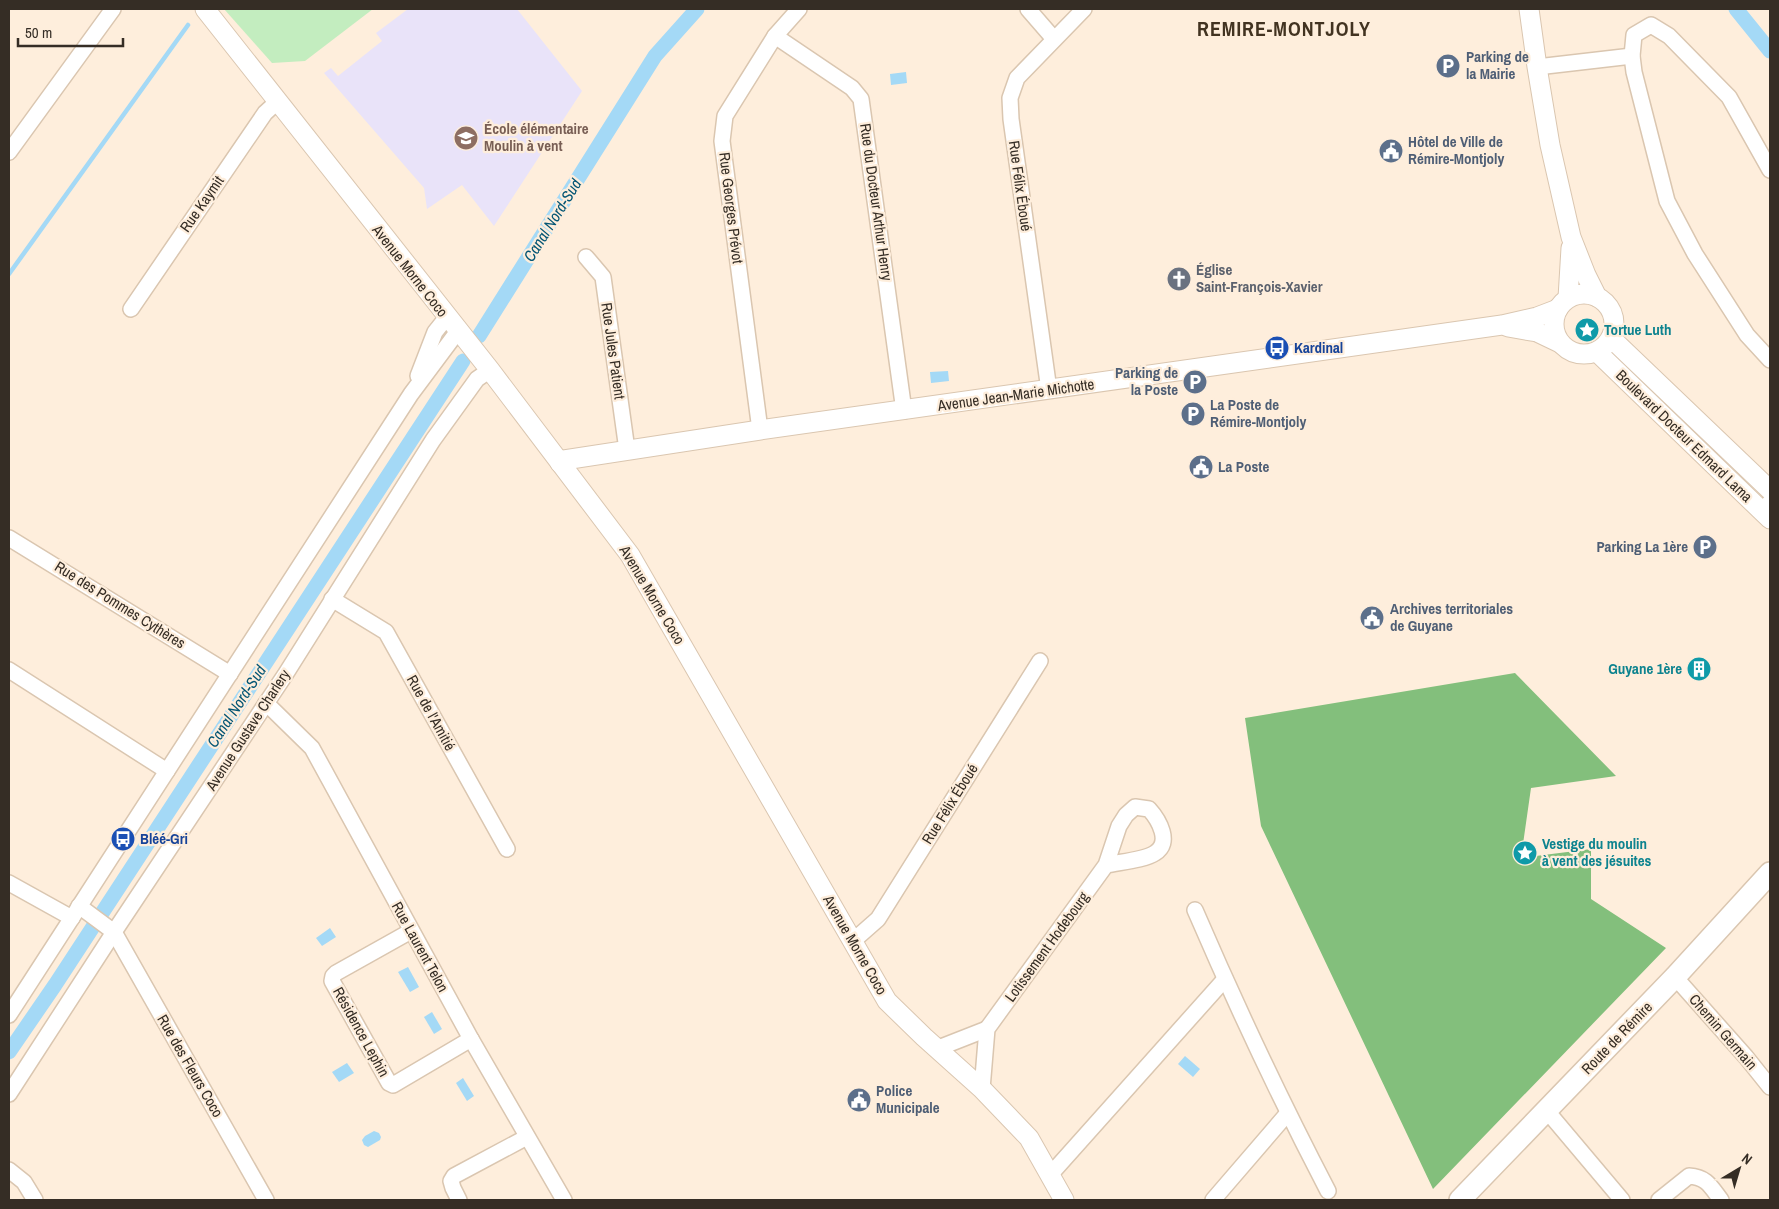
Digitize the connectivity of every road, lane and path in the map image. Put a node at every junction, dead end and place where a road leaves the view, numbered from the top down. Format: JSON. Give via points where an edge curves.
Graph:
{"nodes":[{"id":1,"x":113,"y":9,"type":"edge"},
{"id":2,"x":205,"y":9,"type":"edge"},
{"id":3,"x":799,"y":9,"type":"edge"},
{"id":4,"x":1028,"y":9,"type":"edge"},
{"id":5,"x":1084,"y":9,"type":"edge"},
{"id":6,"x":1529,"y":9,"type":"edge"},
{"id":7,"x":775,"y":36,"type":"junction"},
{"id":8,"x":1054,"y":39,"type":"junction"},
{"id":9,"x":1632,"y":56,"type":"junction"},
{"id":10,"x":1537,"y":67,"type":"junction"},
{"id":11,"x":277,"y":102,"type":"junction"},
{"id":12,"x":9,"y":152,"type":"edge"},
{"id":13,"x":1770,"y":170,"type":"edge"},
{"id":14,"x":1570,"y":236,"type":"junction"},
{"id":15,"x":586,"y":256,"type":"dead end"},
{"id":16,"x":1597,"y":297,"type":"junction"},
{"id":17,"x":1563,"y":304,"type":"junction"},
{"id":18,"x":131,"y":309,"type":"dead end"},
{"id":19,"x":452,"y":324,"type":"junction"},
{"id":20,"x":1502,"y":326,"type":"junction"},
{"id":21,"x":1611,"y":338,"type":"junction"},
{"id":22,"x":1560,"y":343,"type":"junction"},
{"id":23,"x":1597,"y":352,"type":"junction"},
{"id":24,"x":1770,"y":360,"type":"edge"},
{"id":25,"x":490,"y":370,"type":"junction"},
{"id":26,"x":1049,"y":390,"type":"junction"},
{"id":27,"x":904,"y":411,"type":"junction"},
{"id":28,"x":760,"y":430,"type":"junction"},
{"id":29,"x":627,"y":450,"type":"junction"},
{"id":30,"x":560,"y":463,"type":"junction"},
{"id":31,"x":1770,"y":490,"type":"edge"},
{"id":32,"x":1767,"y":511,"type":"edge"},
{"id":33,"x":9,"y":538,"type":"edge"},
{"id":34,"x":332,"y":599,"type":"junction"},
{"id":35,"x":1040,"y":661,"type":"dead end"},
{"id":36,"x":9,"y":670,"type":"edge"},
{"id":37,"x":230,"y":674,"type":"junction"},
{"id":38,"x":266,"y":703,"type":"junction"},
{"id":39,"x":167,"y":771,"type":"junction"},
{"id":40,"x":507,"y":849,"type":"dead end"},
{"id":41,"x":1106,"y":865,"type":"dead end"},
{"id":42,"x":1770,"y":873,"type":"edge"},
{"id":43,"x":9,"y":883,"type":"edge"},
{"id":44,"x":1195,"y":910,"type":"dead end"},
{"id":45,"x":78,"y":911,"type":"junction"},
{"id":46,"x":112,"y":930,"type":"junction"},
{"id":47,"x":411,"y":931,"type":"junction"},
{"id":48,"x":853,"y":941,"type":"junction"},
{"id":49,"x":1675,"y":977,"type":"junction"},
{"id":50,"x":1225,"y":979,"type":"junction"},
{"id":51,"x":9,"y":1015,"type":"edge"},
{"id":52,"x":987,"y":1029,"type":"junction"},
{"id":53,"x":471,"y":1039,"type":"junction"},
{"id":54,"x":936,"y":1048,"type":"junction"},
{"id":55,"x":1770,"y":1087,"type":"edge"},
{"id":56,"x":982,"y":1088,"type":"junction"},
{"id":57,"x":9,"y":1094,"type":"edge"},
{"id":58,"x":1547,"y":1111,"type":"junction"},
{"id":59,"x":1287,"y":1114,"type":"junction"},
{"id":60,"x":527,"y":1137,"type":"junction"},
{"id":61,"x":9,"y":1170,"type":"edge"},
{"id":62,"x":1050,"y":1174,"type":"junction"},
{"id":63,"x":1328,"y":1191,"type":"dead end"},
{"id":64,"x":1470,"y":1197,"type":"edge"},
{"id":65,"x":35,"y":1200,"type":"edge"},
{"id":66,"x":266,"y":1200,"type":"edge"},
{"id":67,"x":459,"y":1200,"type":"edge"},
{"id":68,"x":564,"y":1200,"type":"edge"},
{"id":69,"x":1064,"y":1200,"type":"edge"},
{"id":70,"x":1213,"y":1200,"type":"edge"},
{"id":71,"x":1622,"y":1200,"type":"edge"},
{"id":72,"x":1659,"y":1200,"type":"edge"},
{"id":73,"x":1721,"y":1200,"type":"edge"}],
"edges":[{"from":1,"to":12,"type":"street"},
{"from":2,"to":11,"type":"street","name":"Avenue Morne Coco"},
{"from":3,"to":7,"type":"street","name":"Rue Georges Prévot"},
{"from":4,"to":8,"type":"street"},
{"from":5,"to":8,"type":"street","name":"Rue Félix Éboué"},
{"from":6,"to":10,"type":"street"},
{"from":7,"to":27,"type":"street","name":"Rue du Docteur Arthur Henry","via":[[852,88],[861,99]]},
{"from":7,"to":28,"type":"street","name":"Rue Georges Prévot","via":[[725,116],[722,140]]},
{"from":8,"to":26,"type":"street","name":"Rue Félix Éboué","via":[[1017,78],[1010,98]]},
{"from":9,"to":10,"type":"street"},
{"from":9,"to":13,"type":"street","via":[[1634,35],[1651,25],[1669,36],[1729,97]]},
{"from":9,"to":24,"type":"street","via":[[1667,201],[1695,254],[1748,335]]},
{"from":10,"to":14,"type":"street"},
{"from":11,"to":18,"type":"street","name":"Rue Kaymit","via":[[264,112]]},
{"from":11,"to":19,"type":"street","name":"Avenue Morne Coco"},
{"from":14,"to":16,"type":"street"},
{"from":14,"to":17,"type":"street","via":[[1570,278]]},
{"from":15,"to":29,"type":"street","name":"Rue Jules Patient","via":[[603,277]]},
{"from":16,"to":17,"type":"street","via":[[1583,294]]},
{"from":16,"to":21,"type":"street","via":[[1605,303],[1614,319]]},
{"from":17,"to":20,"type":"street","name":"Avenue Jean-Marie Michotte","via":[[1537,317]]},
{"from":17,"to":22,"type":"street","via":[[1554,320],[1554,332]]},
{"from":19,"to":25,"type":"street","name":"Avenue Morne Coco"},
{"from":19,"to":37,"type":"street","via":[[412,394]]},
{"from":20,"to":22,"type":"street","name":"Avenue Jean-Marie Michotte","via":[[1537,332]]},
{"from":20,"to":26,"type":"street","name":"Avenue Jean-Marie Michotte"},
{"from":21,"to":23,"type":"street"},
{"from":21,"to":31,"type":"street","name":"Boulevard Docteur Edmard Lama"},
{"from":22,"to":23,"type":"street","via":[[1577,354]]},
{"from":23,"to":32,"type":"street","name":"Boulevard Docteur Edmard Lama"},
{"from":25,"to":30,"type":"street","name":"Avenue Morne Coco"},
{"from":25,"to":34,"type":"street","name":"Avenue Gustave Charlery","via":[[478,379],[433,440]]},
{"from":26,"to":27,"type":"street","name":"Avenue Jean-Marie Michotte"},
{"from":27,"to":28,"type":"street","name":"Avenue Jean-Marie Michotte"},
{"from":28,"to":29,"type":"street","name":"Avenue Jean-Marie Michotte"},
{"from":29,"to":30,"type":"street","name":"Avenue Jean-Marie Michotte"},
{"from":30,"to":48,"type":"street","name":"Avenue Morne Coco","via":[[630,555]]},
{"from":33,"to":37,"type":"street","name":"Rue des Pommes Cythères"},
{"from":34,"to":38,"type":"street","name":"Avenue Gustave Charlery"},
{"from":34,"to":40,"type":"street","name":"Rue de l'Amitié","via":[[386,632]]},
{"from":35,"to":48,"type":"street","name":"Rue Félix Éboué","via":[[878,919]]},
{"from":36,"to":39,"type":"street"},
{"from":37,"to":39,"type":"street"},
{"from":38,"to":46,"type":"street","name":"Avenue Gustave Charlery"},
{"from":38,"to":47,"type":"street","name":"Rue Laurent Telon","via":[[312,748]]},
{"from":39,"to":45,"type":"street"},
{"from":41,"to":52,"type":"street","name":"Lotissement Hodebourg"},
{"from":42,"to":49,"type":"main road","name":"Route de Rémire"},
{"from":43,"to":45,"type":"street"},
{"from":44,"to":50,"type":"street"},
{"from":45,"to":46,"type":"street"},
{"from":45,"to":51,"type":"street"},
{"from":46,"to":57,"type":"street","name":"Avenue Gustave Charlery"},
{"from":46,"to":66,"type":"street","name":"Rue des Fleurs Coco"},
{"from":47,"to":53,"type":"street","name":"Rue Laurent Telon"},
{"from":47,"to":53,"type":"street","name":"Résidence Lephin","via":[[336,973],[332,981],[393,1085]]},
{"from":48,"to":54,"type":"street","name":"Avenue Morne Coco","via":[[887,1001]]},
{"from":49,"to":55,"type":"street","name":"Chemin Germain"},
{"from":49,"to":58,"type":"main road","name":"Route de Rémire"},
{"from":50,"to":59,"type":"street"},
{"from":50,"to":62,"type":"street"},
{"from":52,"to":54,"type":"street"},
{"from":52,"to":56,"type":"street"},
{"from":53,"to":60,"type":"street","name":"Rue Laurent Telon"},
{"from":54,"to":56,"type":"street","name":"Avenue Morne Coco"},
{"from":56,"to":62,"type":"street","name":"Avenue Morne Coco","via":[[1029,1138]]},
{"from":58,"to":64,"type":"main road","name":"Route de Rémire"},
{"from":58,"to":71,"type":"street"},
{"from":59,"to":63,"type":"street"},
{"from":59,"to":70,"type":"street"},
{"from":60,"to":67,"type":"street","via":[[454,1176],[452,1188]]},
{"from":60,"to":68,"type":"street","name":"Rue Laurent Telon"},
{"from":61,"to":65,"type":"street","via":[[24,1182]]},
{"from":62,"to":69,"type":"street","name":"Avenue Morne Coco"},
{"from":72,"to":73,"type":"street","via":[[1689,1176],[1705,1180]]}]}
